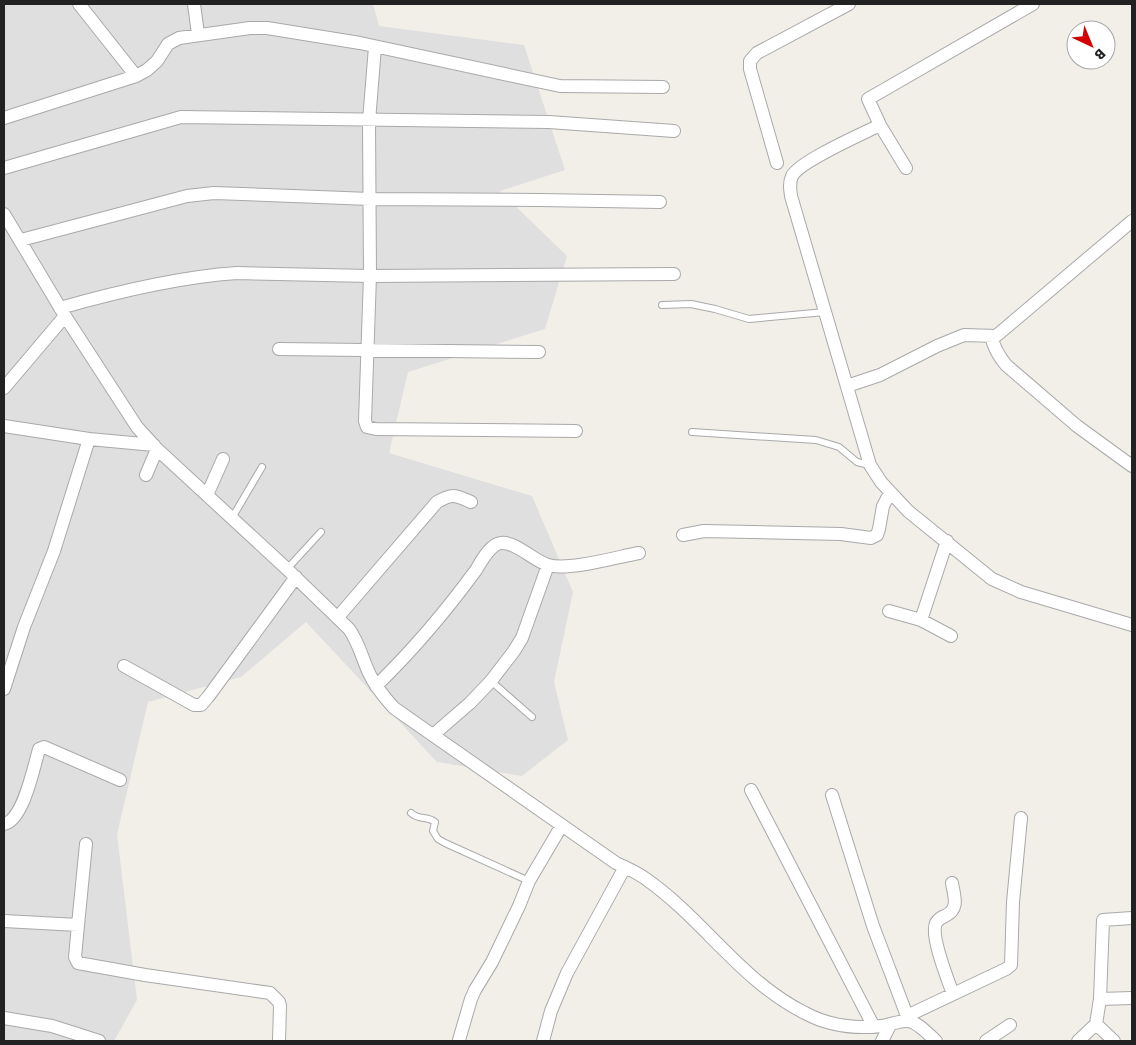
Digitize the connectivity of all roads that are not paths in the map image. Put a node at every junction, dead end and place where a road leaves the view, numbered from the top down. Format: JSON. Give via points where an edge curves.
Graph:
{"nodes":[{"id":1,"x":80,"y":4,"type":"edge"},
{"id":2,"x":194,"y":4,"type":"edge"},
{"id":3,"x":849,"y":4,"type":"edge"},
{"id":4,"x":1033,"y":4,"type":"edge"},
{"id":5,"x":198,"y":34,"type":"junction"},
{"id":6,"x":375,"y":47,"type":"junction"},
{"id":7,"x":136,"y":76,"type":"junction"},
{"id":8,"x":663,"y":87,"type":"dead end"},
{"id":9,"x":4,"y":118,"type":"edge"},
{"id":10,"x":369,"y":121,"type":"junction"},
{"id":11,"x":880,"y":125,"type":"junction"},
{"id":12,"x":674,"y":131,"type":"dead end"},
{"id":13,"x":777,"y":163,"type":"dead end"},
{"id":14,"x":4,"y":168,"type":"edge"},
{"id":15,"x":906,"y":168,"type":"dead end"},
{"id":16,"x":370,"y":199,"type":"junction"},
{"id":17,"x":660,"y":202,"type":"dead end"},
{"id":18,"x":4,"y":214,"type":"edge"},
{"id":19,"x":1132,"y":221,"type":"edge"},
{"id":20,"x":20,"y":240,"type":"junction"},
{"id":21,"x":674,"y":274,"type":"dead end"},
{"id":22,"x":370,"y":276,"type":"junction"},
{"id":23,"x":662,"y":305,"type":"dead end"},
{"id":24,"x":62,"y":312,"type":"junction"},
{"id":25,"x":825,"y":312,"type":"junction"},
{"id":26,"x":991,"y":336,"type":"junction"},
{"id":27,"x":279,"y":349,"type":"dead end"},
{"id":28,"x":368,"y":352,"type":"junction"},
{"id":29,"x":539,"y":352,"type":"dead end"},
{"id":30,"x":847,"y":386,"type":"junction"},
{"id":31,"x":4,"y":388,"type":"edge"},
{"id":32,"x":4,"y":426,"type":"edge"},
{"id":33,"x":576,"y":431,"type":"dead end"},
{"id":34,"x":692,"y":432,"type":"dead end"},
{"id":35,"x":89,"y":440,"type":"junction"},
{"id":36,"x":156,"y":447,"type":"junction"},
{"id":37,"x":224,"y":459,"type":"dead end"},
{"id":38,"x":870,"y":465,"type":"junction"},
{"id":39,"x":1132,"y":466,"type":"edge"},
{"id":40,"x":262,"y":467,"type":"dead end"},
{"id":41,"x":146,"y":475,"type":"dead end"},
{"id":42,"x":890,"y":493,"type":"junction"},
{"id":43,"x":207,"y":495,"type":"junction"},
{"id":44,"x":471,"y":502,"type":"dead end"},
{"id":45,"x":232,"y":518,"type":"junction"},
{"id":46,"x":321,"y":532,"type":"dead end"},
{"id":47,"x":682,"y":535,"type":"dead end"},
{"id":48,"x":946,"y":541,"type":"junction"},
{"id":49,"x":639,"y":552,"type":"dead end"},
{"id":50,"x":548,"y":565,"type":"junction"},
{"id":51,"x":292,"y":573,"type":"junction"},
{"id":52,"x":889,"y":612,"type":"dead end"},
{"id":53,"x":338,"y":617,"type":"junction"},
{"id":54,"x":921,"y":620,"type":"junction"},
{"id":55,"x":1132,"y":625,"type":"edge"},
{"id":56,"x":952,"y":636,"type":"dead end"},
{"id":57,"x":124,"y":666,"type":"dead end"},
{"id":58,"x":491,"y":681,"type":"junction"},
{"id":59,"x":376,"y":686,"type":"junction"},
{"id":60,"x":4,"y":689,"type":"edge"},
{"id":61,"x":532,"y":717,"type":"dead end"},
{"id":62,"x":433,"y":735,"type":"junction"},
{"id":63,"x":120,"y":780,"type":"dead end"},
{"id":64,"x":751,"y":790,"type":"dead end"},
{"id":65,"x":832,"y":795,"type":"dead end"},
{"id":66,"x":411,"y":813,"type":"dead end"},
{"id":67,"x":1021,"y":818,"type":"dead end"},
{"id":68,"x":4,"y":824,"type":"edge"},
{"id":69,"x":562,"y":825,"type":"junction"},
{"id":70,"x":86,"y":844,"type":"dead end"},
{"id":71,"x":625,"y":867,"type":"junction"},
{"id":72,"x":529,"y":881,"type":"junction"},
{"id":73,"x":952,"y":883,"type":"dead end"},
{"id":74,"x":1132,"y":918,"type":"edge"},
{"id":75,"x":4,"y":922,"type":"edge"},
{"id":76,"x":78,"y":925,"type":"junction"},
{"id":77,"x":953,"y":994,"type":"junction"},
{"id":78,"x":1132,"y":998,"type":"edge"},
{"id":79,"x":1100,"y":999,"type":"junction"},
{"id":80,"x":4,"y":1018,"type":"edge"},
{"id":81,"x":908,"y":1018,"type":"junction"},
{"id":82,"x":1096,"y":1024,"type":"junction"},
{"id":83,"x":890,"y":1025,"type":"junction"},
{"id":84,"x":1010,"y":1025,"type":"dead end"},
{"id":85,"x":874,"y":1026,"type":"junction"},
{"id":86,"x":459,"y":1040,"type":"edge"},
{"id":87,"x":99,"y":1041,"type":"edge"},
{"id":88,"x":279,"y":1041,"type":"edge"},
{"id":89,"x":543,"y":1041,"type":"edge"},
{"id":90,"x":882,"y":1041,"type":"edge"},
{"id":91,"x":936,"y":1041,"type":"edge"},
{"id":92,"x":986,"y":1041,"type":"edge"},
{"id":93,"x":1078,"y":1041,"type":"edge"},
{"id":94,"x":1114,"y":1041,"type":"edge"}],
"edges":[{"from":1,"to":7,"type":"street"},
{"from":2,"to":5,"type":"street"},
{"from":3,"to":13,"type":"street","via":[[757,53],[750,61]]},
{"from":4,"to":11,"type":"street","via":[[870,96],[868,102]]},
{"from":5,"to":6,"type":"street","via":[[267,28]]},
{"from":5,"to":7,"type":"street","via":[[168,44],[147,70]]},
{"from":6,"to":8,"type":"street","via":[[560,86]]},
{"from":6,"to":10,"type":"street"},
{"from":7,"to":9,"type":"street"},
{"from":10,"to":12,"type":"street","via":[[549,122]]},
{"from":10,"to":14,"type":"street","via":[[181,117]]},
{"from":10,"to":16,"type":"street"},
{"from":11,"to":15,"type":"street"},
{"from":11,"to":25,"type":"street","via":[[807,163],[793,174],[790,183]]},
{"from":16,"to":17,"type":"street"},
{"from":16,"to":20,"type":"street","via":[[203,193]]},
{"from":16,"to":22,"type":"street"},
{"from":18,"to":20,"type":"street"},
{"from":19,"to":26,"type":"street","via":[[1002,332]]},
{"from":20,"to":24,"type":"street"},
{"from":21,"to":22,"type":"street"},
{"from":22,"to":24,"type":"street","via":[[215,275],[92,299]]},
{"from":22,"to":28,"type":"street"},
{"from":23,"to":25,"type":"lane","via":[[691,304],[749,319]]},
{"from":24,"to":31,"type":"street"},
{"from":24,"to":36,"type":"street","via":[[130,417]]},
{"from":25,"to":30,"type":"street"},
{"from":26,"to":30,"type":"street","via":[[964,336],[880,375]]},
{"from":26,"to":39,"type":"street","via":[[998,356],[1006,364],[1077,426]]},
{"from":27,"to":28,"type":"street"},
{"from":28,"to":29,"type":"street"},
{"from":28,"to":33,"type":"street","via":[[367,427]]},
{"from":30,"to":38,"type":"street"},
{"from":32,"to":35,"type":"street"},
{"from":34,"to":38,"type":"lane","via":[[816,440],[839,447],[857,462]]},
{"from":35,"to":36,"type":"street"},
{"from":35,"to":60,"type":"street","via":[[54,552]]},
{"from":36,"to":41,"type":"street"},
{"from":36,"to":43,"type":"street"},
{"from":37,"to":43,"type":"street"},
{"from":38,"to":42,"type":"street"},
{"from":40,"to":45,"type":"lane"},
{"from":42,"to":47,"type":"street","via":[[883,506],[877,535],[871,538],[841,534],[704,531]]},
{"from":42,"to":48,"type":"street"},
{"from":43,"to":45,"type":"street"},
{"from":44,"to":53,"type":"street","via":[[448,495],[437,502]]},
{"from":45,"to":51,"type":"street"},
{"from":46,"to":51,"type":"lane"},
{"from":48,"to":54,"type":"street"},
{"from":48,"to":55,"type":"street","via":[[1007,587]]},
{"from":49,"to":50,"type":"street","via":[[582,564]]},
{"from":50,"to":58,"type":"street","via":[[522,638]]},
{"from":50,"to":59,"type":"street","via":[[506,542],[498,543],[422,637]]},
{"from":51,"to":53,"type":"street"},
{"from":51,"to":57,"type":"street","via":[[201,705],[194,705]]},
{"from":52,"to":54,"type":"street"},
{"from":53,"to":59,"type":"street","via":[[356,640]]},
{"from":54,"to":56,"type":"street"},
{"from":58,"to":61,"type":"lane"},
{"from":58,"to":62,"type":"street"},
{"from":59,"to":62,"type":"street","via":[[394,708]]},
{"from":62,"to":69,"type":"street"},
{"from":63,"to":68,"type":"street","via":[[44,746],[38,753],[19,808],[13,819]]},
{"from":64,"to":85,"type":"street"},
{"from":65,"to":81,"type":"street","via":[[873,926]]},
{"from":66,"to":72,"type":"lane","via":[[415,817],[432,819],[438,839]]},
{"from":67,"to":77,"type":"street","via":[[1011,965]]},
{"from":69,"to":71,"type":"street"},
{"from":69,"to":72,"type":"street"},
{"from":70,"to":76,"type":"street"},
{"from":71,"to":85,"type":"street","via":[[658,888],[746,972],[788,1004],[834,1024],[861,1028]]},
{"from":71,"to":89,"type":"street","via":[[566,973]]},
{"from":72,"to":86,"type":"street","via":[[492,962],[471,999]]},
{"from":73,"to":77,"type":"street","via":[[956,906],[954,911],[936,923],[935,930],[939,954]]},
{"from":74,"to":79,"type":"street","via":[[1103,920]]},
{"from":75,"to":76,"type":"street"},
{"from":76,"to":88,"type":"street","via":[[75,957],[78,962],[270,993],[280,1006]]},
{"from":77,"to":81,"type":"street"},
{"from":78,"to":79,"type":"street"},
{"from":79,"to":82,"type":"street"},
{"from":80,"to":87,"type":"street","via":[[52,1026]]},
{"from":81,"to":83,"type":"street"},
{"from":81,"to":91,"type":"street"},
{"from":82,"to":93,"type":"street"},
{"from":82,"to":94,"type":"street"},
{"from":83,"to":85,"type":"street"},
{"from":83,"to":90,"type":"street"},
{"from":84,"to":92,"type":"street"}]}
